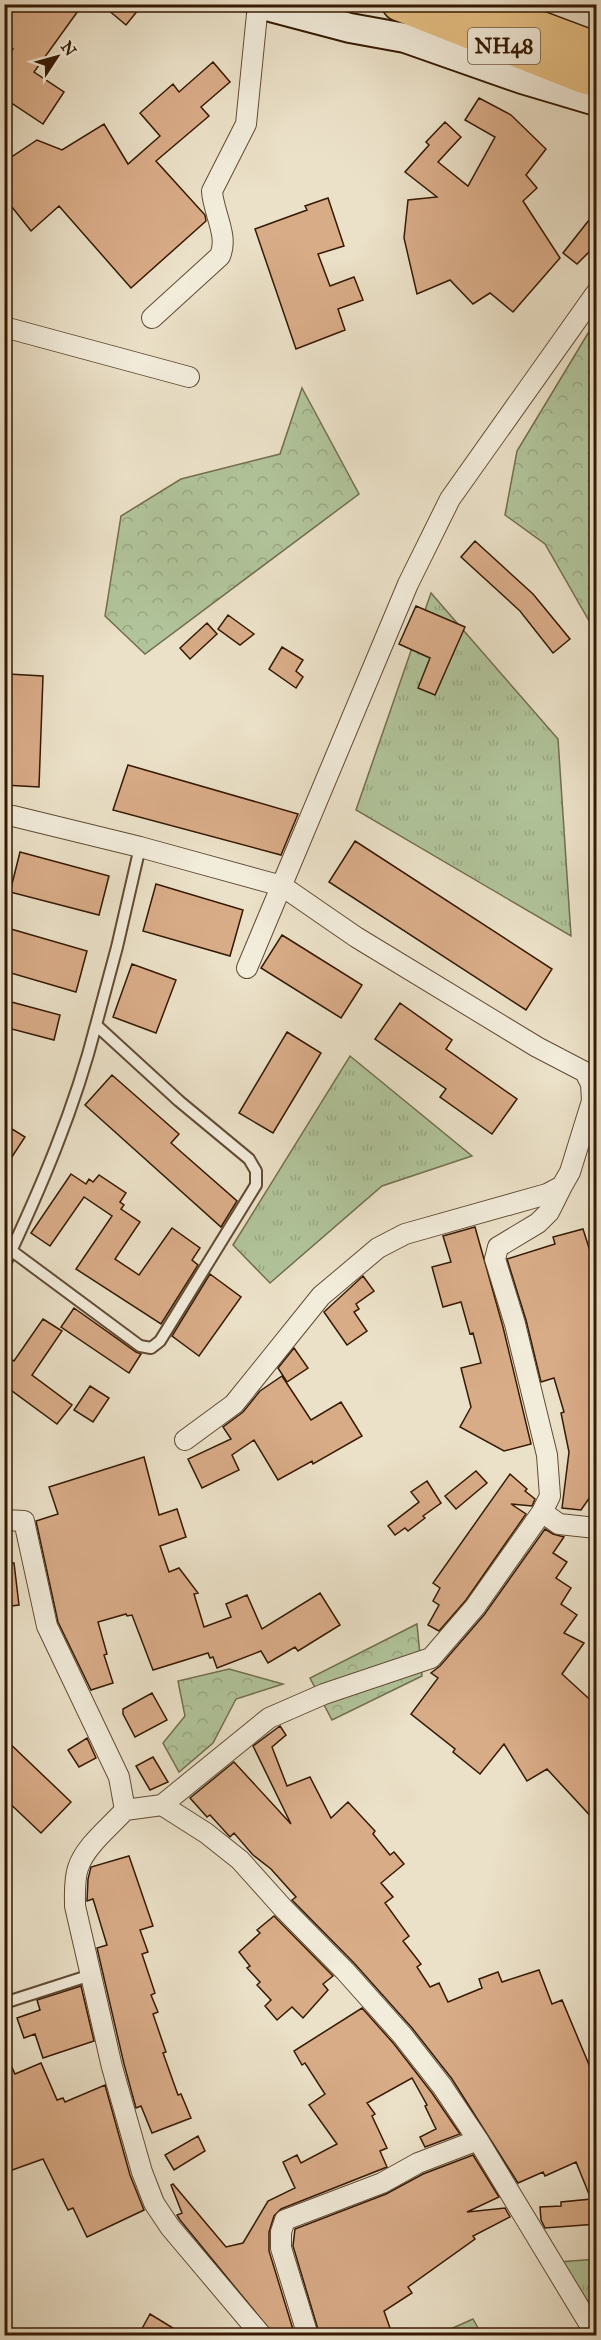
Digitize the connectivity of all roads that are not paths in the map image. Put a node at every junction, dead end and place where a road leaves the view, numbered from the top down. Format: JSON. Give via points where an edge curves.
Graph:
{"nodes":[{"id":1,"x":259,"y":4,"type":"edge"},
{"id":2,"x":476,"y":4,"type":"edge"},
{"id":3,"x":405,"y":18,"type":"edge"},
{"id":4,"x":597,"y":49,"type":"edge"},
{"id":5,"x":597,"y":80,"type":"edge"},
{"id":6,"x":597,"y":101,"type":"edge"},
{"id":7,"x":597,"y":293,"type":"edge"},
{"id":8,"x":152,"y":318,"type":"dead end"},
{"id":9,"x":4,"y":327,"type":"edge"},
{"id":10,"x":189,"y":377,"type":"dead end"},
{"id":11,"x":4,"y":816,"type":"edge"},
{"id":12,"x":140,"y":847,"type":"junction"},
{"id":13,"x":282,"y":886,"type":"junction"},
{"id":14,"x":247,"y":968,"type":"dead end"},
{"id":15,"x":96,"y":1024,"type":"junction"},
{"id":16,"x":590,"y":1134,"type":"edge"},
{"id":17,"x":562,"y":1186,"type":"junction"},
{"id":18,"x":12,"y":1251,"type":"junction"},
{"id":19,"x":4,"y":1266,"type":"edge"},
{"id":20,"x":185,"y":1440,"type":"dead end"},
{"id":21,"x":542,"y":1512,"type":"junction"},
{"id":22,"x":4,"y":1520,"type":"edge"},
{"id":23,"x":597,"y":1528,"type":"edge"},
{"id":24,"x":162,"y":1805,"type":"junction"},
{"id":25,"x":125,"y":1810,"type":"junction"},
{"id":26,"x":91,"y":1975,"type":"junction"},
{"id":27,"x":4,"y":2004,"type":"edge"},
{"id":28,"x":478,"y":2140,"type":"junction"},
{"id":29,"x":597,"y":2335,"type":"edge"},
{"id":30,"x":262,"y":2336,"type":"edge"},
{"id":31,"x":308,"y":2336,"type":"edge"}],
"edges":[{"from":1,"to":3,"type":"street","via":[[350,28]]},
{"from":1,"to":8,"type":"street","via":[[246,124],[212,191],[224,248]]},
{"from":2,"to":4,"type":"highway","number":"NH48"},
{"from":3,"to":5,"type":"highway","number":"NH48"},
{"from":3,"to":6,"type":"street","via":[[522,79]]},
{"from":7,"to":13,"type":"street","via":[[450,499],[408,584]]},
{"from":9,"to":10,"type":"street"},
{"from":11,"to":12,"type":"street"},
{"from":12,"to":13,"type":"street"},
{"from":12,"to":15,"type":"lane"},
{"from":13,"to":14,"type":"street"},
{"from":13,"to":16,"type":"street","via":[[356,937],[585,1072],[591,1084]]},
{"from":15,"to":18,"type":"lane","via":[[84,1074],[45,1179]]},
{"from":15,"to":18,"type":"lane","via":[[179,1101],[249,1158],[256,1171],[256,1185],[152,1348],[140,1346]]},
{"from":16,"to":17,"type":"street"},
{"from":17,"to":20,"type":"street","via":[[547,1194],[405,1234],[378,1248],[321,1296],[234,1404]]},
{"from":17,"to":21,"type":"street","via":[[549,1212],[538,1223],[495,1252],[547,1455],[550,1496]]},
{"from":18,"to":19,"type":"lane"},
{"from":21,"to":23,"type":"street","via":[[560,1524]]},
{"from":21,"to":24,"type":"street","via":[[475,1607],[431,1658],[324,1694],[269,1718]]},
{"from":22,"to":25,"type":"street","via":[[24,1521],[47,1626],[119,1777]]},
{"from":24,"to":25,"type":"street"},
{"from":24,"to":28,"type":"street","via":[[240,1860],[345,1971],[403,2036]]},
{"from":25,"to":26,"type":"street","via":[[88,1850],[75,1880],[75,1906]]},
{"from":26,"to":27,"type":"lane"},
{"from":26,"to":30,"type":"street","via":[[112,2067],[154,2203]]},
{"from":28,"to":29,"type":"street"},
{"from":28,"to":31,"type":"street","via":[[285,2220],[281,2248]]}]}
